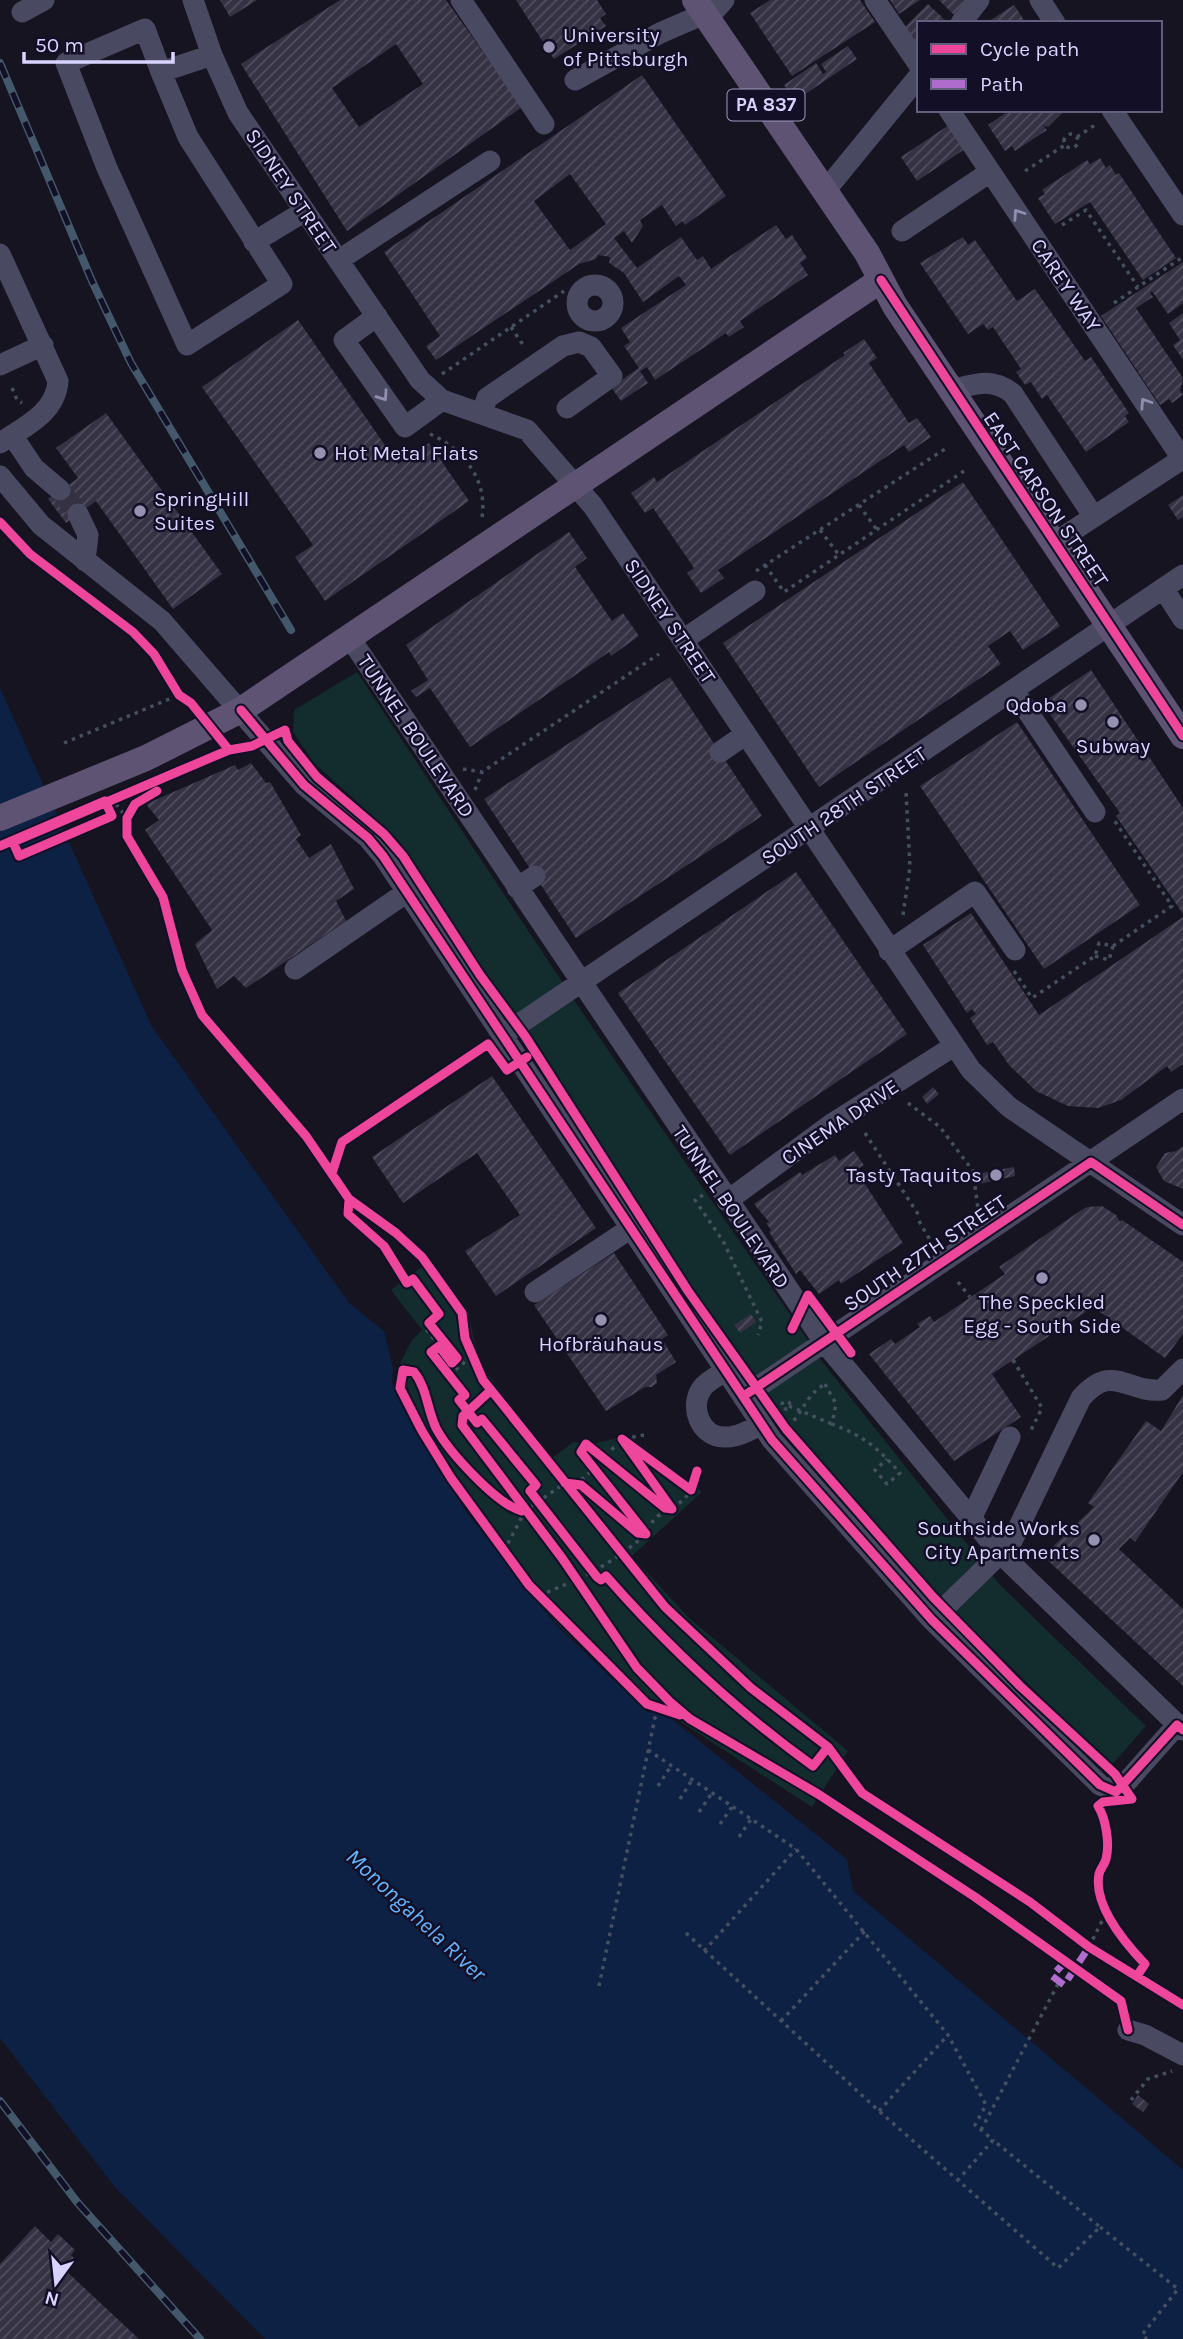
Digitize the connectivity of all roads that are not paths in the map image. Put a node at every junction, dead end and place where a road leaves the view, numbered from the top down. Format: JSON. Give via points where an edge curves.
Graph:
{"nodes":[{"id":1,"x":44,"y":0,"type":"edge"},
{"id":2,"x":193,"y":0,"type":"edge"},
{"id":3,"x":461,"y":0,"type":"edge"},
{"id":4,"x":875,"y":0,"type":"edge"},
{"id":5,"x":979,"y":0,"type":"edge"},
{"id":6,"x":1040,"y":0,"type":"edge"},
{"id":7,"x":708,"y":8,"type":"edge"},
{"id":8,"x":22,"y":12,"type":"dead end"},
{"id":9,"x":963,"y":21,"type":"edge"},
{"id":10,"x":1054,"y":21,"type":"edge"},
{"id":11,"x":212,"y":55,"type":"junction"},
{"id":12,"x":917,"y":62,"type":"edge"},
{"id":13,"x":161,"y":72,"type":"junction"},
{"id":14,"x":917,"y":77,"type":"edge"},
{"id":15,"x":575,"y":80,"type":"dead end"},
{"id":16,"x":950,"y":112,"type":"edge"},
{"id":17,"x":1113,"y":112,"type":"edge"},
{"id":18,"x":544,"y":124,"type":"dead end"},
{"id":19,"x":490,"y":161,"type":"dead end"},
{"id":20,"x":990,"y":172,"type":"junction"},
{"id":21,"x":825,"y":191,"type":"junction"},
{"id":22,"x":306,"y":211,"type":"junction"},
{"id":23,"x":1183,"y":215,"type":"edge"},
{"id":24,"x":902,"y":231,"type":"dead end"},
{"id":25,"x":254,"y":242,"type":"junction"},
{"id":26,"x":0,"y":254,"type":"edge"},
{"id":27,"x":339,"y":260,"type":"junction"},
{"id":28,"x":881,"y":280,"type":"junction"},
{"id":29,"x":377,"y":316,"type":"junction"},
{"id":30,"x":588,"y":320,"type":"dead end"},
{"id":31,"x":579,"y":342,"type":"junction"},
{"id":32,"x":43,"y":345,"type":"junction"},
{"id":33,"x":0,"y":365,"type":"edge"},
{"id":34,"x":952,"y":390,"type":"junction"},
{"id":35,"x":442,"y":400,"type":"junction"},
{"id":36,"x":567,"y":408,"type":"dead end"},
{"id":37,"x":482,"y":413,"type":"junction"},
{"id":38,"x":6,"y":439,"type":"edge"},
{"id":39,"x":1183,"y":459,"type":"edge"},
{"id":40,"x":0,"y":476,"type":"edge"},
{"id":41,"x":575,"y":486,"type":"junction"},
{"id":42,"x":60,"y":490,"type":"tunnel mouth"},
{"id":43,"x":78,"y":514,"type":"tunnel mouth"},
{"id":44,"x":1094,"y":517,"type":"junction"},
{"id":45,"x":1054,"y":543,"type":"junction"},
{"id":46,"x":85,"y":561,"type":"junction"},
{"id":47,"x":1183,"y":575,"type":"edge"},
{"id":48,"x":755,"y":582,"type":"road end"},
{"id":49,"x":1163,"y":589,"type":"junction"},
{"id":50,"x":1183,"y":619,"type":"edge"},
{"id":51,"x":1109,"y":626,"type":"junction"},
{"id":52,"x":350,"y":638,"type":"junction"},
{"id":53,"x":683,"y":640,"type":"junction"},
{"id":54,"x":1014,"y":691,"type":"junction"},
{"id":55,"x":241,"y":710,"type":"junction"},
{"id":56,"x":746,"y":734,"type":"junction"},
{"id":57,"x":1183,"y":736,"type":"edge"},
{"id":58,"x":720,"y":752,"type":"dead end"},
{"id":59,"x":1103,"y":814,"type":"road end"},
{"id":60,"x":0,"y":818,"type":"edge"},
{"id":61,"x":809,"y":829,"type":"junction"},
{"id":62,"x":408,"y":892,"type":"junction"},
{"id":63,"x":889,"y":951,"type":"junction"},
{"id":64,"x":1014,"y":959,"type":"road end"},
{"id":65,"x":295,"y":969,"type":"dead end"},
{"id":66,"x":581,"y":983,"type":"junction"},
{"id":67,"x":503,"y":1035,"type":"junction"},
{"id":68,"x":954,"y":1046,"type":"junction"},
{"id":69,"x":1183,"y":1099,"type":"edge"},
{"id":70,"x":1091,"y":1162,"type":"junction"},
{"id":71,"x":714,"y":1193,"type":"junction"},
{"id":72,"x":1183,"y":1224,"type":"edge"},
{"id":73,"x":631,"y":1228,"type":"junction"},
{"id":74,"x":535,"y":1292,"type":"dead end"},
{"id":75,"x":824,"y":1342,"type":"junction"},
{"id":76,"x":1183,"y":1369,"type":"edge"},
{"id":77,"x":725,"y":1371,"type":"junction"},
{"id":78,"x":750,"y":1392,"type":"junction"},
{"id":79,"x":761,"y":1424,"type":"junction"},
{"id":80,"x":1010,"y":1437,"type":"dead end"},
{"id":81,"x":971,"y":1519,"type":"junction"},
{"id":82,"x":1000,"y":1553,"type":"junction"},
{"id":83,"x":932,"y":1620,"type":"junction"},
{"id":84,"x":1180,"y":1727,"type":"edge"},
{"id":85,"x":1128,"y":2030,"type":"dead end"},
{"id":86,"x":1180,"y":2061,"type":"edge"}],
"edges":[{"from":1,"to":8,"type":"street"},
{"from":2,"to":11,"type":"street","name":"SIDNEY STREET"},
{"from":3,"to":18,"type":"street"},
{"from":4,"to":12,"type":"street"},
{"from":5,"to":9,"type":"street"},
{"from":6,"to":10,"type":"street"},
{"from":7,"to":15,"type":"street"},
{"from":7,"to":21,"type":"main road","name":"EAST CARSON STREET","number":"PA 837"},
{"from":11,"to":13,"type":"street"},
{"from":11,"to":22,"type":"street","name":"SIDNEY STREET","via":[[239,113]]},
{"from":13,"to":25,"type":"street","via":[[188,137]]},
{"from":13,"to":25,"type":"street","via":[[145,29],[66,63],[107,168],[187,345],[282,284]]},
{"from":14,"to":21,"type":"street"},
{"from":16,"to":20,"type":"street","name":"CAREY WAY"},
{"from":17,"to":23,"type":"street"},
{"from":19,"to":27,"type":"street"},
{"from":20,"to":24,"type":"street"},
{"from":39,"to":20,"type":"street","name":"CAREY WAY","one_way":true},
{"from":21,"to":28,"type":"main road","name":"EAST CARSON STREET","number":"PA 837"},
{"from":22,"to":25,"type":"street"},
{"from":22,"to":27,"type":"street","name":"SIDNEY STREET"},
{"from":26,"to":32,"type":"street"},
{"from":27,"to":29,"type":"street","name":"SIDNEY STREET"},
{"from":28,"to":34,"type":"main road","name":"EAST CARSON STREET","number":"PA 837"},
{"from":28,"to":41,"type":"main road"},
{"from":29,"to":35,"type":"street","name":"SIDNEY STREET","via":[[421,380]]},
{"from":29,"to":35,"type":"street","one_way":true,"via":[[344,340],[405,427]]},
{"from":30,"to":31,"type":"street"},
{"from":31,"to":36,"type":"street","via":[[591,347],[612,376]]},
{"from":31,"to":37,"type":"street","via":[[563,346],[487,398]]},
{"from":32,"to":33,"type":"street"},
{"from":32,"to":38,"type":"street","via":[[58,381],[57,394],[51,406]]},
{"from":34,"to":44,"type":"street","via":[[988,381],[1013,394]]},
{"from":34,"to":45,"type":"main road","name":"EAST CARSON STREET","number":"PA 837"},
{"from":35,"to":37,"type":"street","name":"SIDNEY STREET"},
{"from":37,"to":41,"type":"street","name":"SIDNEY STREET","via":[[527,430]]},
{"from":38,"to":42,"type":"street"},
{"from":39,"to":44,"type":"street"},
{"from":40,"to":46,"type":"street","via":[[41,525]]},
{"from":41,"to":52,"type":"main road"},
{"from":41,"to":53,"type":"street","name":"SIDNEY STREET"},
{"from":43,"to":46,"type":"street","via":[[88,535]]},
{"from":44,"to":45,"type":"street"},
{"from":45,"to":51,"type":"main road","name":"EAST CARSON STREET","number":"PA 837"},
{"from":46,"to":55,"type":"street","via":[[162,621]]},
{"from":47,"to":49,"type":"street","name":"SOUTH 28TH STREET"},
{"from":48,"to":53,"type":"street"},
{"from":49,"to":50,"type":"street"},
{"from":49,"to":51,"type":"street","name":"SOUTH 28TH STREET"},
{"from":51,"to":54,"type":"street","name":"SOUTH 28TH STREET"},
{"from":51,"to":57,"type":"main road","name":"EAST CARSON STREET","number":"PA 837"},
{"from":52,"to":55,"type":"main road"},
{"from":52,"to":66,"type":"street","name":"TUNNEL BOULEVARD","via":[[526,882]]},
{"from":53,"to":56,"type":"street","name":"SIDNEY STREET"},
{"from":54,"to":59,"type":"street"},
{"from":54,"to":61,"type":"street","name":"SOUTH 28TH STREET"},
{"from":55,"to":60,"type":"main road","via":[[146,758],[110,803]]},
{"from":55,"to":62,"type":"street","via":[[304,785],[368,838]]},
{"from":56,"to":58,"type":"street"},
{"from":56,"to":61,"type":"street","name":"SIDNEY STREET"},
{"from":61,"to":63,"type":"street","name":"SIDNEY STREET"},
{"from":61,"to":66,"type":"street","name":"SOUTH 28TH STREET"},
{"from":62,"to":65,"type":"street"},
{"from":62,"to":67,"type":"street"},
{"from":63,"to":64,"type":"street","via":[[975,892]]},
{"from":63,"to":68,"type":"street","name":"SIDNEY STREET"},
{"from":66,"to":67,"type":"street","name":"SOUTH 28TH STREET"},
{"from":66,"to":71,"type":"street","name":"TUNNEL BOULEVARD"},
{"from":67,"to":73,"type":"street"},
{"from":68,"to":70,"type":"street","name":"SIDNEY STREET","via":[[1009,1107]]},
{"from":68,"to":71,"type":"street","name":"CINEMA DRIVE"},
{"from":69,"to":70,"type":"street","name":"SOUTH 27TH STREET"},
{"from":70,"to":72,"type":"street","name":"SIDNEY STREET"},
{"from":70,"to":75,"type":"street","name":"SOUTH 27TH STREET"},
{"from":71,"to":75,"type":"street","name":"TUNNEL BOULEVARD"},
{"from":73,"to":74,"type":"street"},
{"from":73,"to":77,"type":"street"},
{"from":75,"to":78,"type":"street","name":"SOUTH 27TH STREET"},
{"from":75,"to":81,"type":"street","name":"TUNNEL BOULEVARD"},
{"from":76,"to":82,"type":"street","via":[[1161,1390],[1146,1391],[1112,1379],[1094,1384],[1081,1398],[1011,1543]]},
{"from":77,"to":78,"type":"street"},
{"from":77,"to":79,"type":"street","via":[[703,1386],[696,1399],[701,1423],[720,1438]]},
{"from":78,"to":79,"type":"street"},
{"from":79,"to":83,"type":"street"},
{"from":80,"to":81,"type":"street"},
{"from":81,"to":82,"type":"street","name":"TUNNEL BOULEVARD"},
{"from":82,"to":83,"type":"street"},
{"from":82,"to":84,"type":"street","name":"TUNNEL BOULEVARD"},
{"from":83,"to":84,"type":"street","via":[[1100,1785],[1116,1791]]},
{"from":85,"to":86,"type":"street","via":[[1144,2035]]}]}
